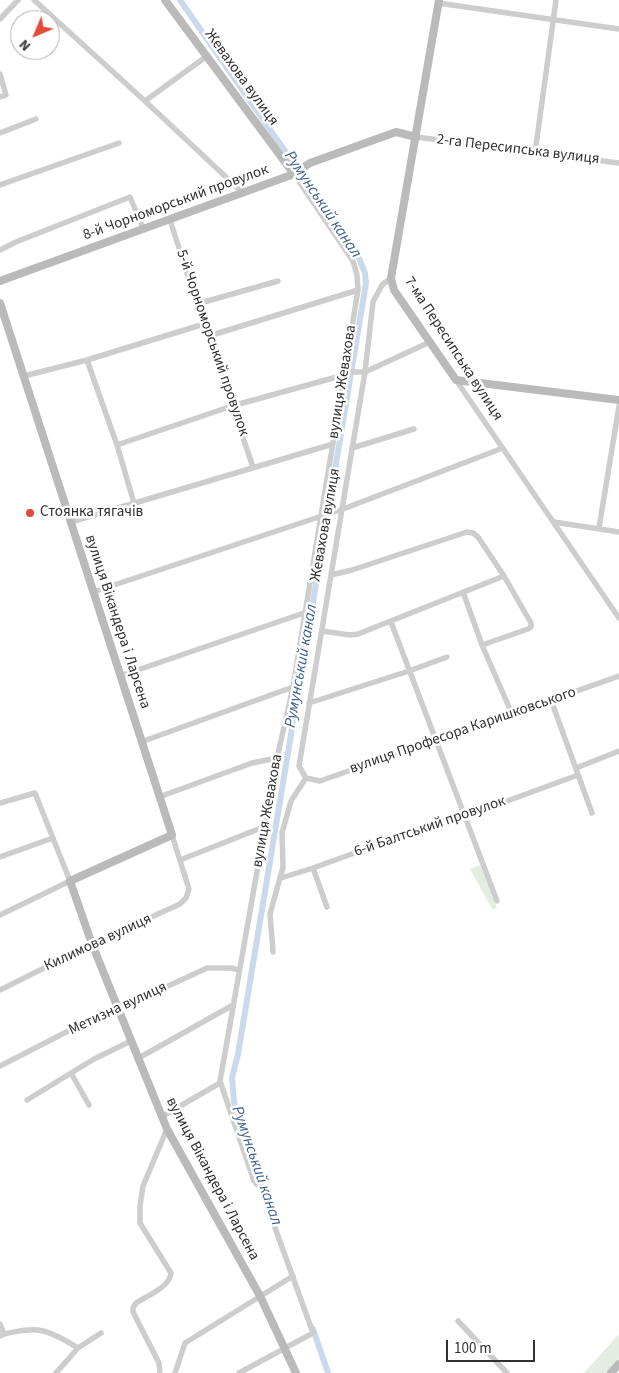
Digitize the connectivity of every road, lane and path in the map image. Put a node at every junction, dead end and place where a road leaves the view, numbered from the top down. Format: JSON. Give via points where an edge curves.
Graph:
{"nodes":[{"id":1,"x":18,"y":0,"type":"edge"},
{"id":2,"x":34,"y":0,"type":"edge"},
{"id":3,"x":165,"y":0,"type":"edge"},
{"id":4,"x":556,"y":0,"type":"edge"},
{"id":5,"x":439,"y":2,"type":"edge"},
{"id":6,"x":0,"y":19,"type":"edge"},
{"id":7,"x":554,"y":20,"type":"junction"},
{"id":8,"x":619,"y":28,"type":"edge"},
{"id":9,"x":207,"y":56,"type":"junction"},
{"id":10,"x":0,"y":74,"type":"edge"},
{"id":11,"x":0,"y":97,"type":"edge"},
{"id":12,"x":145,"y":101,"type":"junction"},
{"id":13,"x":36,"y":119,"type":"dead end"},
{"id":14,"x":0,"y":133,"type":"edge"},
{"id":15,"x":416,"y":137,"type":"junction"},
{"id":16,"x":119,"y":143,"type":"dead end"},
{"id":17,"x":535,"y":153,"type":"junction"},
{"id":18,"x":619,"y":163,"type":"edge"},
{"id":19,"x":294,"y":174,"type":"junction"},
{"id":20,"x":0,"y":185,"type":"edge"},
{"id":21,"x":243,"y":193,"type":"junction"},
{"id":22,"x":170,"y":220,"type":"junction"},
{"id":23,"x":144,"y":230,"type":"junction"},
{"id":24,"x":0,"y":250,"type":"edge"},
{"id":25,"x":358,"y":275,"type":"joint"},
{"id":26,"x":391,"y":278,"type":"junction"},
{"id":27,"x":278,"y":280,"type":"dead end"},
{"id":28,"x":0,"y":281,"type":"edge"},
{"id":29,"x":358,"y":290,"type":"junction"},
{"id":30,"x":0,"y":303,"type":"edge"},
{"id":31,"x":197,"y":304,"type":"junction"},
{"id":32,"x":204,"y":324,"type":"junction"},
{"id":33,"x":209,"y":336,"type":"junction"},
{"id":34,"x":430,"y":342,"type":"junction"},
{"id":35,"x":87,"y":360,"type":"junction"},
{"id":36,"x":363,"y":372,"type":"junction"},
{"id":37,"x":346,"y":374,"type":"junction"},
{"id":38,"x":24,"y":376,"type":"junction"},
{"id":39,"x":456,"y":380,"type":"junction"},
{"id":40,"x":619,"y":400,"type":"edge"},
{"id":41,"x":232,"y":406,"type":"junction"},
{"id":42,"x":619,"y":406,"type":"edge"},
{"id":43,"x":414,"y":429,"type":"dead end"},
{"id":44,"x":333,"y":444,"type":"junction"},
{"id":45,"x":117,"y":445,"type":"junction"},
{"id":46,"x":352,"y":448,"type":"junction"},
{"id":47,"x":503,"y":448,"type":"junction"},
{"id":48,"x":253,"y":467,"type":"junction"},
{"id":49,"x":134,"y":503,"type":"junction"},
{"id":50,"x":341,"y":510,"type":"junction"},
{"id":51,"x":323,"y":515,"type":"junction"},
{"id":52,"x":71,"y":522,"type":"junction"},
{"id":53,"x":554,"y":522,"type":"junction"},
{"id":54,"x":599,"y":528,"type":"junction"},
{"id":55,"x":619,"y":532,"type":"edge"},
{"id":56,"x":331,"y":575,"type":"junction"},
{"id":57,"x":504,"y":576,"type":"junction"},
{"id":58,"x":93,"y":592,"type":"junction"},
{"id":59,"x":463,"y":592,"type":"junction"},
{"id":60,"x":304,"y":613,"type":"junction"},
{"id":61,"x":619,"y":618,"type":"edge"},
{"id":62,"x":391,"y":622,"type":"junction"},
{"id":63,"x":322,"y":631,"type":"junction"},
{"id":64,"x":482,"y":645,"type":"junction"},
{"id":65,"x":447,"y":657,"type":"dead end"},
{"id":66,"x":409,"y":671,"type":"junction"},
{"id":67,"x":120,"y":676,"type":"junction"},
{"id":68,"x":619,"y":676,"type":"edge"},
{"id":69,"x":293,"y":687,"type":"junction"},
{"id":70,"x":551,"y":700,"type":"junction"},
{"id":71,"x":310,"y":703,"type":"junction"},
{"id":72,"x":512,"y":714,"type":"junction"},
{"id":73,"x":435,"y":741,"type":"junction"},
{"id":74,"x":141,"y":742,"type":"junction"},
{"id":75,"x":619,"y":751,"type":"edge"},
{"id":76,"x":277,"y":758,"type":"junction"},
{"id":77,"x":577,"y":772,"type":"junction"},
{"id":78,"x":306,"y":778,"type":"junction"},
{"id":79,"x":159,"y":797,"type":"junction"},
{"id":80,"x":0,"y":802,"type":"edge"},
{"id":81,"x":592,"y":813,"type":"dead end"},
{"id":82,"x":464,"y":816,"type":"junction"},
{"id":83,"x":266,"y":826,"type":"junction"},
{"id":84,"x":172,"y":835,"type":"junction"},
{"id":85,"x":53,"y":838,"type":"junction"},
{"id":86,"x":0,"y":857,"type":"edge"},
{"id":87,"x":180,"y":860,"type":"junction"},
{"id":88,"x":313,"y":868,"type":"junction"},
{"id":89,"x":281,"y":878,"type":"junction"},
{"id":90,"x":70,"y":881,"type":"junction"},
{"id":91,"x":188,"y":889,"type":"joint"},
{"id":92,"x":496,"y":902,"type":"dead end"},
{"id":93,"x":327,"y":907,"type":"dead end"},
{"id":94,"x":0,"y":915,"type":"edge"},
{"id":95,"x":92,"y":944,"type":"junction"},
{"id":96,"x":273,"y":952,"type":"dead end"},
{"id":97,"x":239,"y":970,"type":"junction"},
{"id":98,"x":0,"y":990,"type":"edge"},
{"id":99,"x":234,"y":1005,"type":"junction"},
{"id":100,"x":117,"y":1007,"type":"junction"},
{"id":101,"x":131,"y":1041,"type":"junction"},
{"id":102,"x":138,"y":1059,"type":"junction"},
{"id":103,"x":0,"y":1066,"type":"edge"},
{"id":104,"x":71,"y":1073,"type":"junction"},
{"id":105,"x":220,"y":1084,"type":"junction"},
{"id":106,"x":27,"y":1100,"type":"dead end"},
{"id":107,"x":89,"y":1105,"type":"dead end"},
{"id":108,"x":162,"y":1117,"type":"junction"},
{"id":109,"x":167,"y":1129,"type":"junction"},
{"id":110,"x":293,"y":1276,"type":"junction"},
{"id":111,"x":260,"y":1296,"type":"junction"},
{"id":112,"x":458,"y":1321,"type":"dead end"},
{"id":113,"x":0,"y":1324,"type":"edge"},
{"id":114,"x":102,"y":1333,"type":"dead end"},
{"id":115,"x":2,"y":1335,"type":"edge"},
{"id":116,"x":78,"y":1348,"type":"junction"},
{"id":117,"x":285,"y":1348,"type":"junction"},
{"id":118,"x":619,"y":1364,"type":"edge"},
{"id":119,"x":56,"y":1373,"type":"edge"},
{"id":120,"x":160,"y":1373,"type":"edge"},
{"id":121,"x":175,"y":1373,"type":"edge"},
{"id":122,"x":239,"y":1373,"type":"edge"},
{"id":123,"x":296,"y":1373,"type":"edge"},
{"id":124,"x":507,"y":1373,"type":"edge"},
{"id":125,"x":611,"y":1373,"type":"edge"}],
"edges":[{"from":1,"to":6,"type":"street"},
{"from":2,"to":12,"type":"street"},
{"from":3,"to":9,"type":"street","name":"Жевахова вулиця"},
{"from":4,"to":7,"type":"street"},
{"from":5,"to":7,"type":"street"},
{"from":5,"to":15,"type":"street","name":"7-ма Пересипська вулиця"},
{"from":7,"to":8,"type":"street"},
{"from":7,"to":17,"type":"street"},
{"from":9,"to":12,"type":"street"},
{"from":9,"to":19,"type":"street","name":"Жевахова вулиця"},
{"from":10,"to":11,"type":"street","via":[[6,95]]},
{"from":12,"to":21,"type":"street"},
{"from":13,"to":14,"type":"street"},
{"from":15,"to":17,"type":"street","name":"2-га Пересипська вулиця"},
{"from":15,"to":19,"type":"street","name":"8-й Чорноморський провулок","via":[[396,132],[310,163]]},
{"from":15,"to":26,"type":"street","name":"7-ма Пересипська вулиця"},
{"from":16,"to":20,"type":"street"},
{"from":17,"to":18,"type":"street","name":"2-га Пересипська вулиця"},
{"from":19,"to":21,"type":"street","name":"8-й Чорноморський провулок"},
{"from":19,"to":25,"type":"street","name":"Жевахова вулиця","via":[[353,261]]},
{"from":21,"to":22,"type":"street","name":"8-й Чорноморський провулок"},
{"from":22,"to":23,"type":"street","name":"8-й Чорноморський провулок"},
{"from":22,"to":31,"type":"street","name":"5-й Чорноморський провулок"},
{"from":23,"to":24,"type":"street","via":[[130,197]]},
{"from":23,"to":28,"type":"street","name":"8-й Чорноморський провулок"},
{"from":25,"to":29,"type":"street","name":"вулиця Жевахова"},
{"from":26,"to":34,"type":"street","name":"7-ма Пересипська вулиця","via":[[394,290]]},
{"from":26,"to":36,"type":"street","name":"Жевахова вулиця","via":[[373,302]]},
{"from":27,"to":31,"type":"street"},
{"from":29,"to":33,"type":"street"},
{"from":29,"to":37,"type":"street","name":"вулиця Жевахова"},
{"from":30,"to":38,"type":"street","name":"вулиця Вікандера і Ларсена"},
{"from":31,"to":32,"type":"street","name":"5-й Чорноморський провулок"},
{"from":32,"to":33,"type":"street","name":"5-й Чорноморський провулок"},
{"from":32,"to":35,"type":"street"},
{"from":33,"to":41,"type":"street","name":"5-й Чорноморський провулок"},
{"from":34,"to":36,"type":"street"},
{"from":34,"to":39,"type":"street","name":"7-ма Пересипська вулиця"},
{"from":35,"to":38,"type":"street"},
{"from":35,"to":45,"type":"street"},
{"from":36,"to":37,"type":"street"},
{"from":36,"to":46,"type":"street","name":"Жевахова вулиця"},
{"from":37,"to":41,"type":"street"},
{"from":37,"to":44,"type":"street","name":"вулиця Жевахова"},
{"from":38,"to":52,"type":"street","name":"вулиця Вікандера і Ларсена"},
{"from":39,"to":40,"type":"street"},
{"from":39,"to":47,"type":"street","name":"7-ма Пересипська вулиця"},
{"from":41,"to":45,"type":"street"},
{"from":41,"to":48,"type":"street","name":"5-й Чорноморський провулок"},
{"from":42,"to":54,"type":"street"},
{"from":43,"to":46,"type":"street"},
{"from":44,"to":48,"type":"street"},
{"from":44,"to":51,"type":"street","name":"вулиця Жевахова"},
{"from":45,"to":49,"type":"street"},
{"from":46,"to":50,"type":"street","name":"Жевахова вулиця"},
{"from":47,"to":50,"type":"street"},
{"from":47,"to":53,"type":"street","name":"7-ма Пересипська вулиця"},
{"from":48,"to":49,"type":"street"},
{"from":49,"to":52,"type":"street"},
{"from":50,"to":51,"type":"street"},
{"from":50,"to":56,"type":"street","name":"Жевахова вулиця"},
{"from":51,"to":58,"type":"street"},
{"from":51,"to":60,"type":"street","name":"вулиця Жевахова"},
{"from":52,"to":58,"type":"street","name":"вулиця Вікандера і Ларсена"},
{"from":53,"to":54,"type":"street"},
{"from":53,"to":61,"type":"street","name":"7-ма Пересипська вулиця"},
{"from":54,"to":55,"type":"street"},
{"from":56,"to":57,"type":"street","via":[[467,532],[478,537]]},
{"from":56,"to":63,"type":"street","name":"Жевахова вулиця"},
{"from":57,"to":59,"type":"street"},
{"from":57,"to":64,"type":"street","via":[[531,627]]},
{"from":58,"to":67,"type":"street","name":"вулиця Вікандера і Ларсена"},
{"from":59,"to":62,"type":"street"},
{"from":59,"to":64,"type":"street"},
{"from":60,"to":67,"type":"street"},
{"from":60,"to":69,"type":"street","name":"вулиця Жевахова"},
{"from":62,"to":63,"type":"street","via":[[358,634]]},
{"from":62,"to":66,"type":"street"},
{"from":63,"to":71,"type":"street","name":"Жевахова вулиця"},
{"from":64,"to":72,"type":"street"},
{"from":65,"to":66,"type":"street"},
{"from":66,"to":71,"type":"street"},
{"from":66,"to":73,"type":"street"},
{"from":67,"to":74,"type":"street","name":"вулиця Вікандера і Ларсена"},
{"from":68,"to":70,"type":"street","name":"вулиця Професора Каришковського"},
{"from":69,"to":74,"type":"street"},
{"from":69,"to":76,"type":"street","name":"вулиця Жевахова"},
{"from":70,"to":72,"type":"street","name":"вулиця Професора Каришковського"},
{"from":70,"to":77,"type":"street"},
{"from":71,"to":78,"type":"street","name":"Жевахова вулиця","via":[[299,766]]},
{"from":72,"to":73,"type":"street","name":"вулиця Професора Каришковського"},
{"from":73,"to":78,"type":"street","name":"вулиця Професора Каришковського","via":[[320,781]]},
{"from":73,"to":82,"type":"street"},
{"from":74,"to":79,"type":"street","name":"вулиця Вікандера і Ларсена"},
{"from":75,"to":77,"type":"street","name":"6-й Балтський провулок"},
{"from":76,"to":79,"type":"street","via":[[252,763]]},
{"from":76,"to":83,"type":"street","name":"вулиця Жевахова"},
{"from":77,"to":81,"type":"street"},
{"from":77,"to":82,"type":"street","name":"6-й Балтський провулок"},
{"from":78,"to":89,"type":"street","via":[[291,801],[282,833]]},
{"from":79,"to":84,"type":"street","name":"вулиця Вікандера і Ларсена"},
{"from":80,"to":85,"type":"street","name":"вулиця Вікандера і Ларсена","via":[[36,793]]},
{"from":82,"to":88,"type":"street","name":"6-й Балтський провулок"},
{"from":82,"to":92,"type":"street"},
{"from":83,"to":87,"type":"street"},
{"from":83,"to":97,"type":"street","name":"вулиця Жевахова"},
{"from":84,"to":87,"type":"street","name":"вулиця Вікандера і Ларсена"},
{"from":84,"to":90,"type":"street"},
{"from":85,"to":86,"type":"street"},
{"from":85,"to":90,"type":"street","name":"вулиця Вікандера і Ларсена"},
{"from":87,"to":91,"type":"street","name":"вулиця Вікандера і Ларсена"},
{"from":88,"to":89,"type":"street","name":"6-й Балтський провулок"},
{"from":88,"to":93,"type":"street"},
{"from":89,"to":96,"type":"street","via":[[270,914]]},
{"from":90,"to":94,"type":"street"},
{"from":90,"to":95,"type":"street","name":"вулиця Вікандера і Ларсена"},
{"from":91,"to":95,"type":"street","name":"Килимова вулиця","via":[[180,904]]},
{"from":95,"to":98,"type":"street","name":"Килимова вулиця"},
{"from":95,"to":100,"type":"street","name":"вулиця Вікандера і Ларсена"},
{"from":97,"to":99,"type":"street","name":"вулиця Жевахова"},
{"from":97,"to":100,"type":"street","name":"Метизна вулиця","via":[[207,968]]},
{"from":99,"to":102,"type":"street"},
{"from":99,"to":105,"type":"street","name":"вулиця Жевахова"},
{"from":100,"to":101,"type":"street","name":"вулиця Вікандера і Ларсена"},
{"from":100,"to":103,"type":"street","name":"Метизна вулиця"},
{"from":101,"to":102,"type":"street","name":"вулиця Вікандера і Ларсена"},
{"from":101,"to":104,"type":"street"},
{"from":102,"to":108,"type":"street","name":"вулиця Вікандера і Ларсена"},
{"from":104,"to":106,"type":"street"},
{"from":104,"to":107,"type":"street"},
{"from":105,"to":108,"type":"street"},
{"from":105,"to":110,"type":"street","name":"вулиця Жевахова","via":[[254,1181],[261,1189]]},
{"from":108,"to":109,"type":"street","name":"вулиця Вікандера і Ларсена"},
{"from":109,"to":111,"type":"street","name":"вулиця Вікандера і Ларсена"},
{"from":109,"to":120,"type":"street","via":[[143,1186],[140,1223],[170,1272],[170,1278],[133,1308],[159,1362]]},
{"from":110,"to":111,"type":"street"},
{"from":110,"to":117,"type":"street","name":"вулиця Жевахова","via":[[313,1333]]},
{"from":111,"to":117,"type":"street","name":"вулиця Вікандера і Ларсена"},
{"from":111,"to":121,"type":"street","via":[[185,1343]]},
{"from":112,"to":124,"type":"street"},
{"from":113,"to":115,"type":"street"},
{"from":114,"to":116,"type":"street"},
{"from":115,"to":116,"type":"street","via":[[41,1331]]},
{"from":116,"to":119,"type":"street"},
{"from":117,"to":122,"type":"street"},
{"from":117,"to":123,"type":"street","name":"вулиця Вікандера і Ларсена"},
{"from":118,"to":125,"type":"street"}]}
